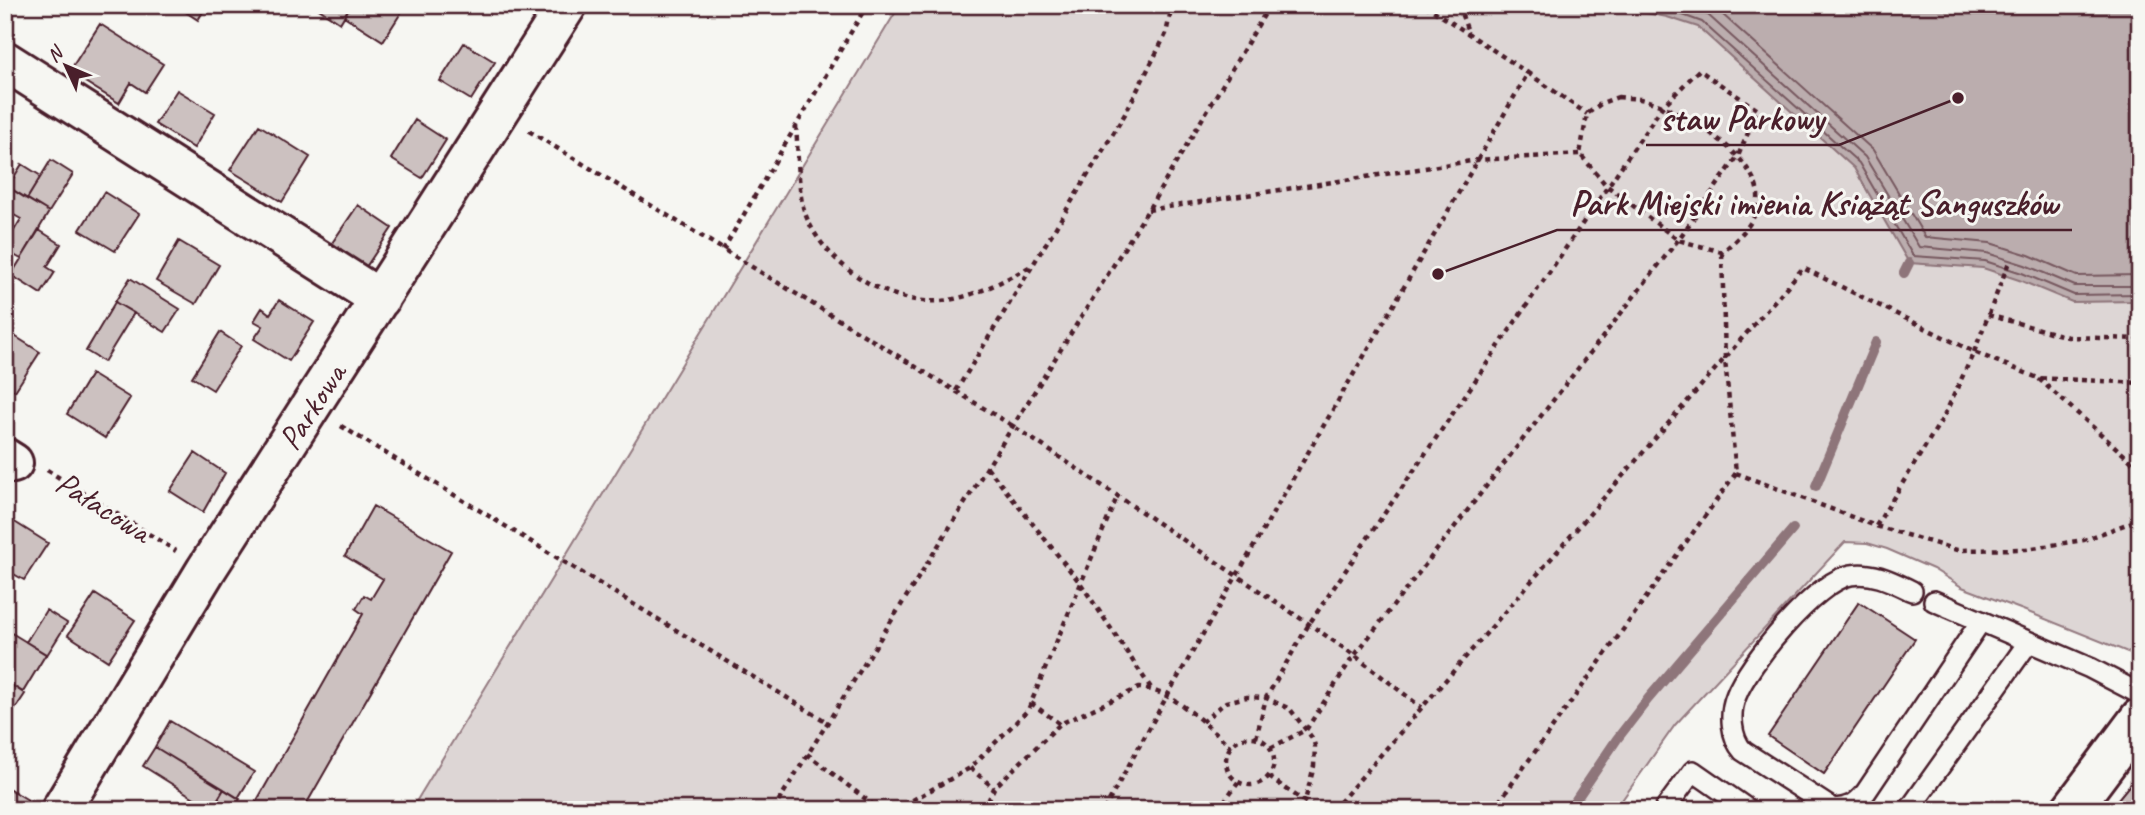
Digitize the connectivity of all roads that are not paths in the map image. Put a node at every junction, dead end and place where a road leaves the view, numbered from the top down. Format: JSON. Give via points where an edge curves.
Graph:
{"nodes":[{"id":1,"x":550,"y":11,"type":"edge"},
{"id":2,"x":5,"y":61,"type":"edge"},
{"id":3,"x":380,"y":299,"type":"junction"},
{"id":4,"x":1912,"y":591,"type":"dead end"},
{"id":5,"x":1934,"y":601,"type":"dead end"},
{"id":6,"x":1980,"y":621,"type":"junction"},
{"id":7,"x":2028,"y":643,"type":"junction"},
{"id":8,"x":2140,"y":694,"type":"edge"},
{"id":9,"x":2140,"y":718,"type":"edge"},
{"id":10,"x":61,"y":810,"type":"edge"},
{"id":11,"x":1664,"y":810,"type":"edge"},
{"id":12,"x":1749,"y":810,"type":"edge"},
{"id":13,"x":1909,"y":810,"type":"edge"},
{"id":14,"x":2071,"y":810,"type":"edge"}],
"edges":[{"from":1,"to":3,"type":"street","name":"Parkowa","via":[[498,113]]},
{"from":2,"to":3,"type":"street"},
{"from":3,"to":10,"type":"street","name":"Parkowa","via":[[206,570]]},
{"from":4,"to":6,"type":"lane","via":[[1866,574],[1850,575],[1814,594],[1745,677],[1732,720],[1736,744],[1833,809],[1848,808],[1866,792]]},
{"from":5,"to":6,"type":"lane"},
{"from":6,"to":7,"type":"lane"},
{"from":7,"to":8,"type":"lane"},
{"from":7,"to":13,"type":"lane"},
{"from":9,"to":14,"type":"street"},
{"from":11,"to":12,"type":"lane","via":[[1693,771]]}]}
